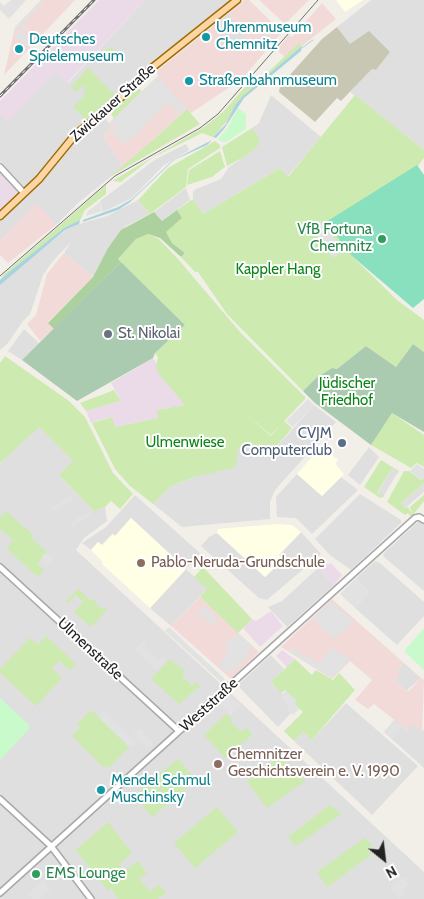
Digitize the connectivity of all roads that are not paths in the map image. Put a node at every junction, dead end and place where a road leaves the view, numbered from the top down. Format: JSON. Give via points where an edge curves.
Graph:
{"nodes":[{"id":1,"x":237,"y":0,"type":"edge"},
{"id":2,"x":0,"y":167,"type":"edge"},
{"id":3,"x":24,"y":193,"type":"junction"},
{"id":4,"x":0,"y":216,"type":"edge"},
{"id":5,"x":424,"y":520,"type":"edge"},
{"id":6,"x":0,"y":567,"type":"edge"},
{"id":7,"x":179,"y":731,"type":"junction"},
{"id":8,"x":0,"y":799,"type":"edge"},
{"id":9,"x":51,"y":846,"type":"junction"},
{"id":10,"x":0,"y":893,"type":"edge"},
{"id":11,"x":91,"y":899,"type":"edge"}],
"edges":[{"from":1,"to":3,"type":"main road","name":"Zwickauer Straße","via":[[75,135]]},
{"from":2,"to":3,"type":"street"},
{"from":3,"to":4,"type":"main road","name":"Zwickauer Straße"},
{"from":5,"to":7,"type":"street","name":"Weststraße","via":[[417,517]]},
{"from":6,"to":7,"type":"street","name":"Ulmenstraße"},
{"from":7,"to":9,"type":"street","name":"Weststraße"},
{"from":8,"to":9,"type":"street"},
{"from":9,"to":10,"type":"street","name":"Weststraße"},
{"from":9,"to":11,"type":"street"}]}
